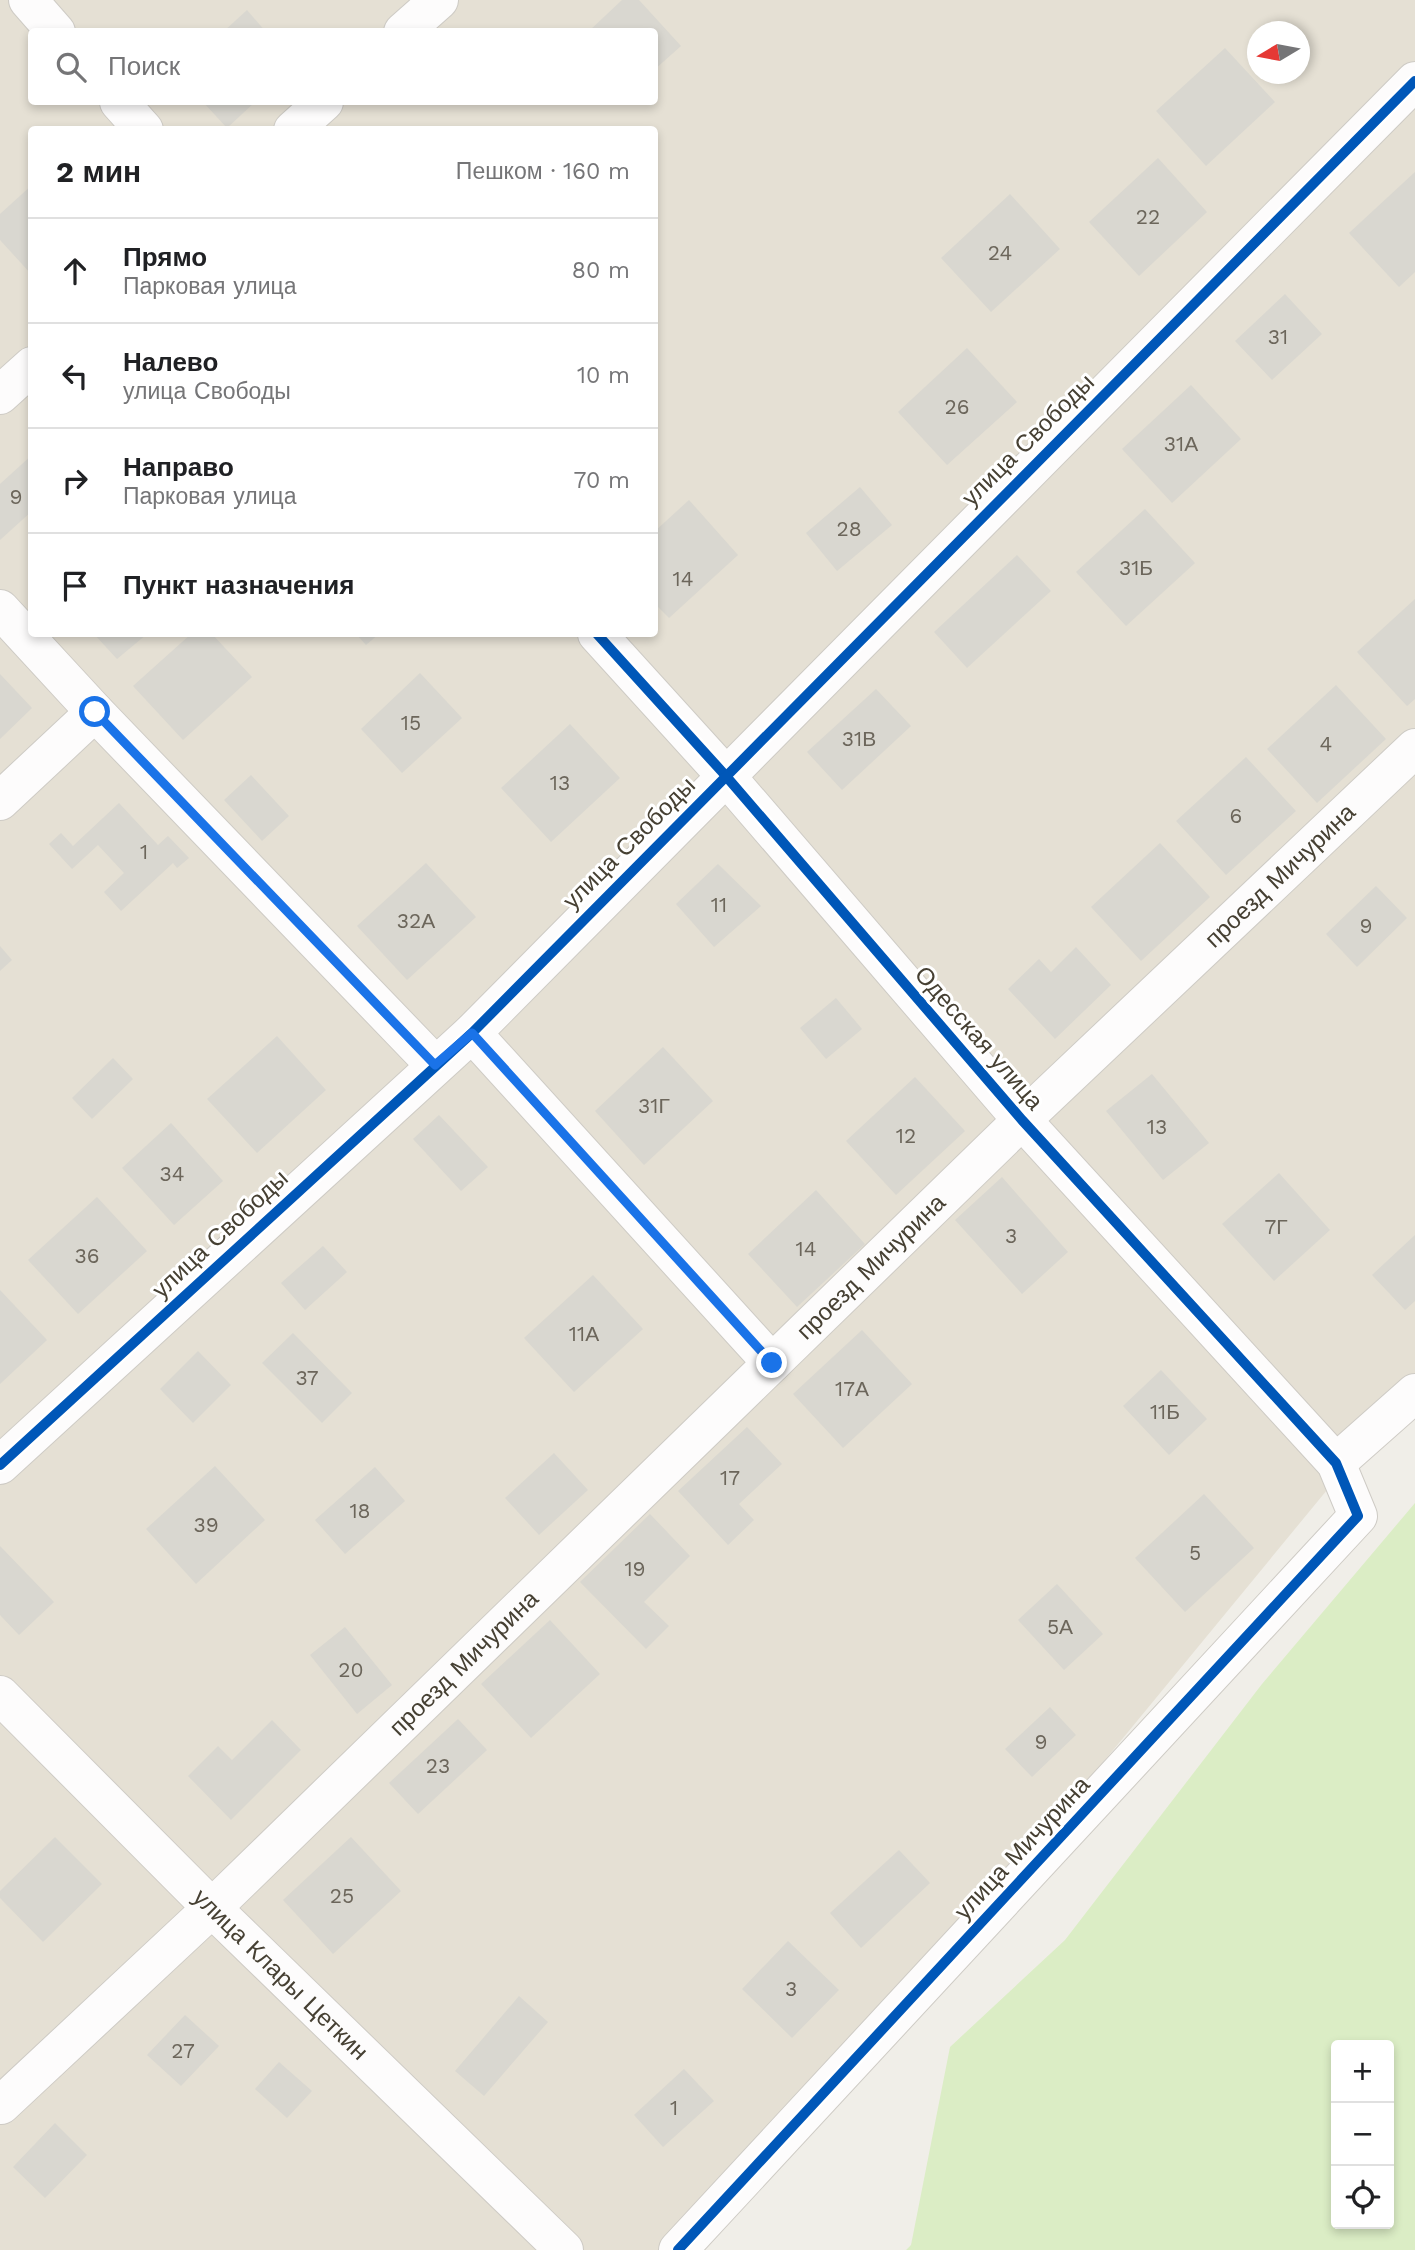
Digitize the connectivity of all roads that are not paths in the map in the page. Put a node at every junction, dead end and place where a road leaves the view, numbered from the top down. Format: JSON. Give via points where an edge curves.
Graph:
{"nodes":[{"id":1,"x":28,"y":0,"type":"edge"},
{"id":2,"x":439,"y":0,"type":"edge"},
{"id":3,"x":52,"y":28,"type":"edge"},
{"id":4,"x":408,"y":28,"type":"edge"},
{"id":5,"x":1415,"y":80,"type":"edge"},
{"id":6,"x":122,"y":105,"type":"edge"},
{"id":7,"x":321,"y":105,"type":"edge"},
{"id":8,"x":140,"y":126,"type":"edge"},
{"id":9,"x":297,"y":126,"type":"edge"},
{"id":10,"x":28,"y":370,"type":"edge"},
{"id":11,"x":0,"y":395,"type":"edge"},
{"id":12,"x":0,"y":609,"type":"edge"},
{"id":13,"x":600,"y":637,"type":"edge"},
{"id":14,"x":95,"y":712,"type":"junction"},
{"id":15,"x":1415,"y":748,"type":"edge"},
{"id":16,"x":725,"y":775,"type":"junction"},
{"id":17,"x":0,"y":801,"type":"edge"},
{"id":18,"x":472,"y":1033,"type":"junction"},
{"id":19,"x":435,"y":1065,"type":"junction"},
{"id":20,"x":1022,"y":1119,"type":"junction"},
{"id":21,"x":772,"y":1363,"type":"junction"},
{"id":22,"x":1415,"y":1393,"type":"edge"},
{"id":23,"x":1336,"y":1463,"type":"junction"},
{"id":24,"x":0,"y":1465,"type":"edge"},
{"id":25,"x":0,"y":1695,"type":"edge"},
{"id":26,"x":212,"y":1908,"type":"junction"},
{"id":27,"x":1,"y":2105,"type":"edge"},
{"id":28,"x":564,"y":2250,"type":"edge"},
{"id":29,"x":678,"y":2250,"type":"edge"}],
"edges":[{"from":1,"to":3,"type":"street"},
{"from":2,"to":4,"type":"street"},
{"from":5,"to":16,"type":"street","name":"улица Свободы"},
{"from":6,"to":8,"type":"street"},
{"from":7,"to":9,"type":"street"},
{"from":10,"to":11,"type":"street"},
{"from":12,"to":14,"type":"street"},
{"from":13,"to":16,"type":"street","name":"Одесская улица"},
{"from":14,"to":17,"type":"street"},
{"from":14,"to":19,"type":"street"},
{"from":15,"to":20,"type":"street","name":"проезд Мичурина"},
{"from":16,"to":18,"type":"street","name":"улица Свободы"},
{"from":16,"to":20,"type":"street","name":"Одесская улица"},
{"from":18,"to":19,"type":"street","name":"улица Свободы"},
{"from":18,"to":21,"type":"street"},
{"from":19,"to":24,"type":"street","name":"улица Свободы"},
{"from":20,"to":21,"type":"street","name":"проезд Мичурина"},
{"from":20,"to":23,"type":"street","name":"Одесская улица"},
{"from":21,"to":26,"type":"street","name":"проезд Мичурина"},
{"from":22,"to":23,"type":"street"},
{"from":23,"to":29,"type":"street","name":"улица Мичурина","via":[[1358,1516]]},
{"from":25,"to":26,"type":"street","name":"улица Клары Цеткин"},
{"from":26,"to":27,"type":"street","name":"проезд Мичурина"},
{"from":26,"to":28,"type":"street","name":"улица Клары Цеткин"}]}
